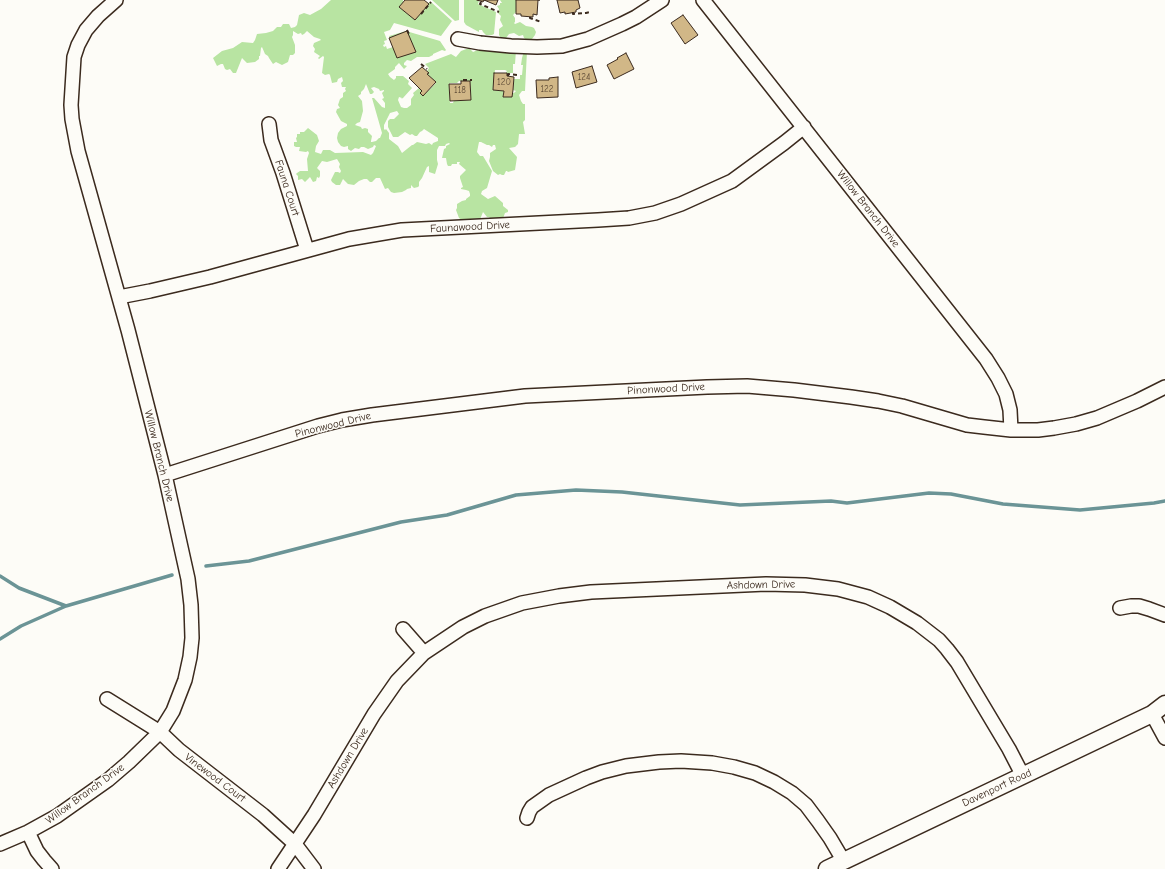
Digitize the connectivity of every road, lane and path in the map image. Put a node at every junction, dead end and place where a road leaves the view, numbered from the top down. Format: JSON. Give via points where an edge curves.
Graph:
{"nodes":[{"id":1,"x":116,"y":0,"type":"edge"},
{"id":2,"x":662,"y":0,"type":"edge"},
{"id":3,"x":703,"y":0,"type":"edge"},
{"id":4,"x":431,"y":2,"type":"dead end"},
{"id":5,"x":481,"y":2,"type":"dead end"},
{"id":6,"x":498,"y":12,"type":"dead end"},
{"id":7,"x":573,"y":12,"type":"dead end"},
{"id":8,"x":590,"y":12,"type":"dead end"},
{"id":9,"x":421,"y":14,"type":"dead end"},
{"id":10,"x":530,"y":17,"type":"dead end"},
{"id":11,"x":541,"y":22,"type":"dead end"},
{"id":12,"x":407,"y":30,"type":"dead end"},
{"id":13,"x":410,"y":36,"type":"dead end"},
{"id":14,"x":458,"y":39,"type":"dead end"},
{"id":15,"x":421,"y":64,"type":"dead end"},
{"id":16,"x":426,"y":69,"type":"dead end"},
{"id":17,"x":518,"y":75,"type":"dead end"},
{"id":18,"x":508,"y":76,"type":"dead end"},
{"id":19,"x":463,"y":80,"type":"dead end"},
{"id":20,"x":472,"y":80,"type":"dead end"},
{"id":21,"x":269,"y":124,"type":"dead end"},
{"id":22,"x":804,"y":127,"type":"junction"},
{"id":23,"x":307,"y":250,"type":"junction"},
{"id":24,"x":119,"y":297,"type":"junction"},
{"id":25,"x":1165,"y":387,"type":"edge"},
{"id":26,"x":1012,"y":430,"type":"junction"},
{"id":27,"x":165,"y":475,"type":"junction"},
{"id":28,"x":1120,"y":608,"type":"dead end"},
{"id":29,"x":1165,"y":615,"type":"edge"},
{"id":30,"x":403,"y":630,"type":"dead end"},
{"id":31,"x":424,"y":653,"type":"junction"},
{"id":32,"x":107,"y":699,"type":"dead end"},
{"id":33,"x":1165,"y":704,"type":"edge"},
{"id":34,"x":1152,"y":714,"type":"junction"},
{"id":35,"x":160,"y":732,"type":"junction"},
{"id":36,"x":1165,"y":738,"type":"edge"},
{"id":37,"x":1023,"y":776,"type":"junction"},
{"id":38,"x":527,"y":818,"type":"dead end"},
{"id":39,"x":28,"y":832,"type":"junction"},
{"id":40,"x":0,"y":844,"type":"edge"},
{"id":41,"x":295,"y":844,"type":"junction"},
{"id":42,"x":843,"y":860,"type":"junction"},
{"id":43,"x":52,"y":869,"type":"edge"},
{"id":44,"x":278,"y":869,"type":"edge"},
{"id":45,"x":314,"y":869,"type":"edge"},
{"id":46,"x":827,"y":869,"type":"edge"}],
"edges":[{"from":1,"to":24,"type":"street","name":"Willow Branch Drive","via":[[86,30],[78,45],[74,57],[71,105],[78,151]]},
{"from":2,"to":14,"type":"street","via":[[622,24],[588,39],[562,46],[511,46]]},
{"from":3,"to":22,"type":"street","name":"Willow Branch Drive"},
{"from":4,"to":9,"type":"path"},
{"from":5,"to":6,"type":"path","via":[[480,4]]},
{"from":7,"to":8,"type":"path"},
{"from":10,"to":11,"type":"path"},
{"from":12,"to":13,"type":"path"},
{"from":15,"to":16,"type":"path"},
{"from":17,"to":18,"type":"path"},
{"from":19,"to":20,"type":"path"},
{"from":21,"to":23,"type":"street","name":"Fauna Court","via":[[271,140]]},
{"from":22,"to":23,"type":"street","name":"Faunawood Drive","via":[[732,182],[655,213],[629,218],[402,230],[349,239]]},
{"from":22,"to":26,"type":"street","name":"Willow Branch Drive","via":[[986,359],[1006,394]]},
{"from":23,"to":24,"type":"street","name":"Faunawood Drive","via":[[150,292]]},
{"from":24,"to":27,"type":"street","name":"Willow Branch Drive"},
{"from":25,"to":26,"type":"street","name":"Pinonwood Drive","via":[[1097,418],[1076,424]]},
{"from":26,"to":27,"type":"street","name":"Pinonwood Drive","via":[[967,424],[878,401],[747,386],[524,396],[342,420]]},
{"from":27,"to":35,"type":"street","name":"Willow Branch Drive","via":[[188,579],[192,638],[185,680],[173,711]]},
{"from":28,"to":29,"type":"street","via":[[1139,606]]},
{"from":30,"to":31,"type":"street"},
{"from":31,"to":37,"type":"street","name":"Ashdown Drive","via":[[463,627],[485,616],[522,603],[559,596],[622,590],[766,584],[838,589],[868,597],[890,607],[939,640],[956,662]]},
{"from":31,"to":41,"type":"street","name":"Ashdown Drive","via":[[397,681],[374,714]]},
{"from":32,"to":35,"type":"street","name":"Vinewood Court"},
{"from":33,"to":34,"type":"street","name":"Davenport Road"},
{"from":34,"to":36,"type":"street"},
{"from":34,"to":37,"type":"street","name":"Davenport Road"},
{"from":35,"to":39,"type":"street","name":"Willow Branch Drive","via":[[108,780],[57,816]]},
{"from":35,"to":41,"type":"street","name":"Vinewood Court"},
{"from":37,"to":42,"type":"street","name":"Davenport Road"},
{"from":38,"to":42,"type":"street","via":[[532,807],[549,795],[602,772],[659,762],[712,763],[755,773],[792,793],[806,805]]},
{"from":39,"to":40,"type":"street","name":"Willow Branch Drive"},
{"from":39,"to":43,"type":"street","via":[[37,851]]},
{"from":41,"to":44,"type":"street","name":"Ashdown Drive"},
{"from":41,"to":45,"type":"street","name":"Vinewood Court"},
{"from":42,"to":46,"type":"street","name":"Davenport Road"}]}
